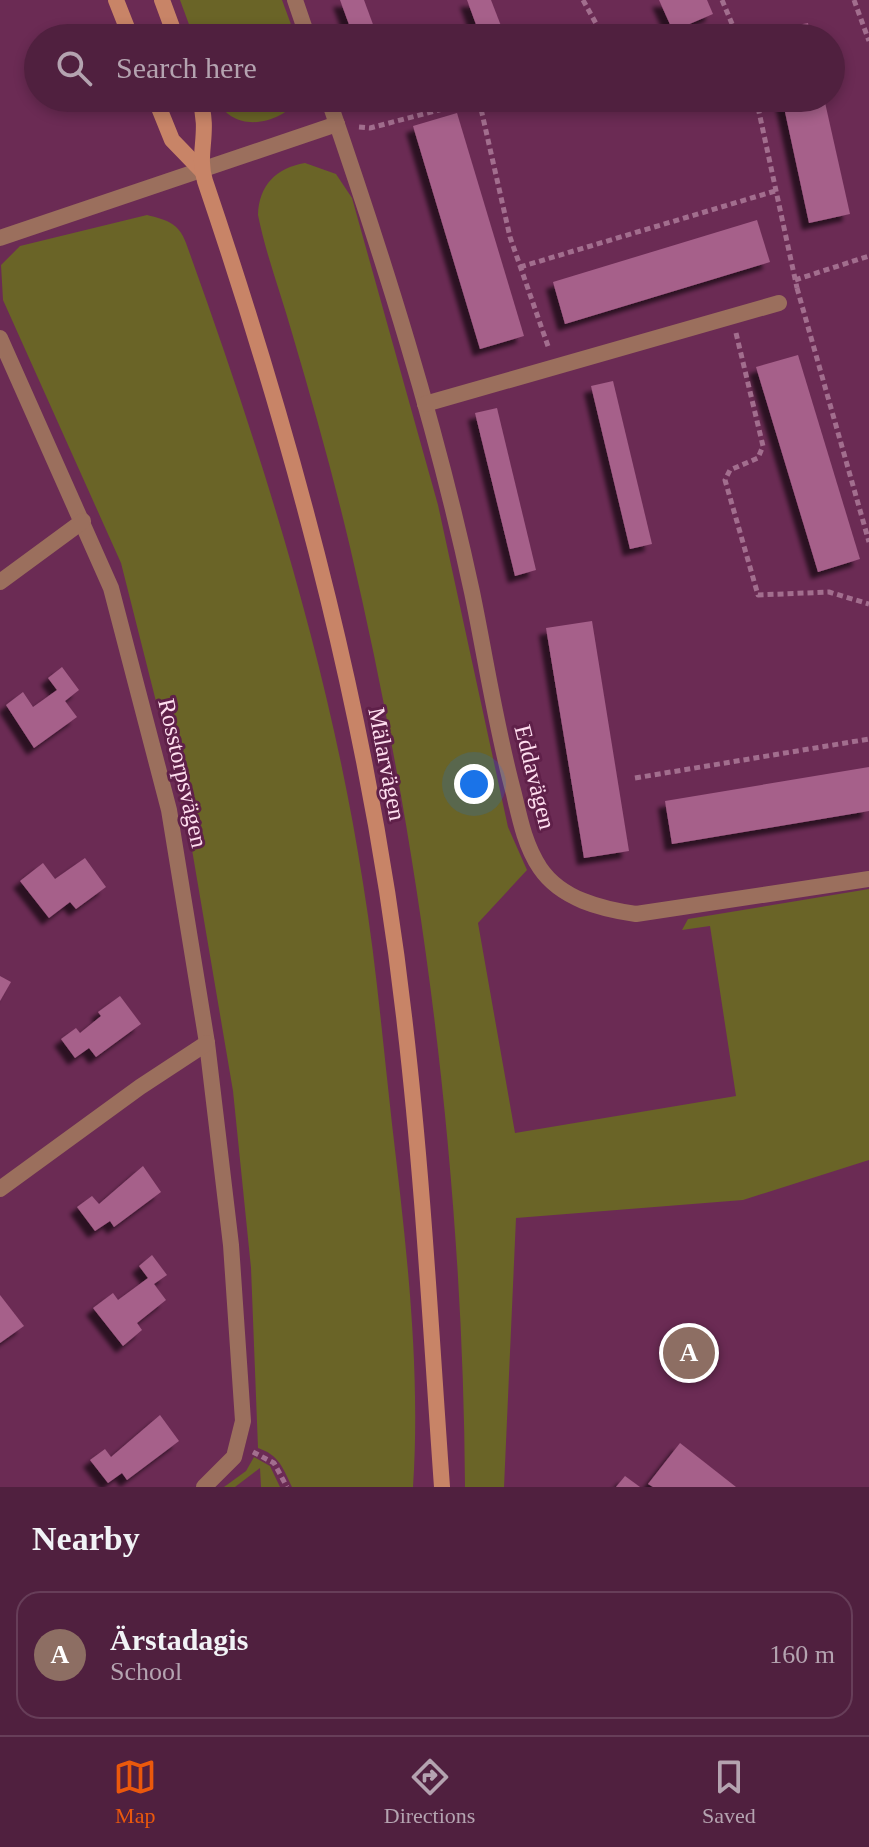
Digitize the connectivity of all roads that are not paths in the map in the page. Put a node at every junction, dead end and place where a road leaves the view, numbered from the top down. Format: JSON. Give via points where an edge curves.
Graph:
{"nodes":[{"id":1,"x":116,"y":0,"type":"edge"},
{"id":2,"x":162,"y":0,"type":"edge"},
{"id":3,"x":295,"y":0,"type":"edge"},
{"id":4,"x":125,"y":24,"type":"edge"},
{"id":5,"x":171,"y":24,"type":"edge"},
{"id":6,"x":303,"y":24,"type":"edge"},
{"id":7,"x":161,"y":112,"type":"edge"},
{"id":8,"x":204,"y":112,"type":"edge"},
{"id":9,"x":333,"y":112,"type":"edge"},
{"id":10,"x":337,"y":124,"type":"junction"},
{"id":11,"x":202,"y":171,"type":"junction"},
{"id":12,"x":0,"y":238,"type":"edge"},
{"id":13,"x":779,"y":303,"type":"road end"},
{"id":14,"x":0,"y":338,"type":"edge"},
{"id":15,"x":425,"y":404,"type":"junction"},
{"id":16,"x":83,"y":521,"type":"junction"},
{"id":17,"x":0,"y":582,"type":"edge"},
{"id":18,"x":869,"y":879,"type":"edge"},
{"id":19,"x":207,"y":1043,"type":"junction"},
{"id":20,"x":0,"y":1189,"type":"edge"},
{"id":21,"x":434,"y":1383,"type":"junction"},
{"id":22,"x":204,"y":1487,"type":"edge"},
{"id":23,"x":431,"y":1487,"type":"edge"},
{"id":24,"x":442,"y":1487,"type":"edge"}],
"edges":[{"from":1,"to":4,"type":"main road"},
{"from":2,"to":5,"type":"main road"},
{"from":3,"to":6,"type":"street"},
{"from":7,"to":11,"type":"main road","name":"Mälarvägen","via":[[172,140]]},
{"from":8,"to":11,"type":"main road","name":"Mälarvägen"},
{"from":9,"to":10,"type":"street","name":"Eddavägen"},
{"from":10,"to":11,"type":"street"},
{"from":10,"to":15,"type":"street","name":"Eddavägen"},
{"from":11,"to":12,"type":"street"},
{"from":11,"to":21,"type":"main road","name":"Mälarvägen","via":[[263,354],[359,734],[405,1024]]},
{"from":13,"to":15,"type":"street"},
{"from":14,"to":16,"type":"street","name":"Rosstorpsvägen"},
{"from":15,"to":18,"type":"street","name":"Eddavägen","via":[[472,591],[503,753],[527,845],[542,871],[568,893],[599,908],[636,914]]},
{"from":16,"to":17,"type":"street"},
{"from":16,"to":19,"type":"street","name":"Rosstorpsvägen","via":[[111,588],[169,810]]},
{"from":19,"to":20,"type":"street"},
{"from":19,"to":22,"type":"street","name":"Rosstorpsvägen","via":[[231,1245],[243,1421],[234,1457]]},
{"from":21,"to":23,"type":"main road","name":"Mälarvägen"},
{"from":21,"to":24,"type":"main road","name":"Mälarvägen"}]}
